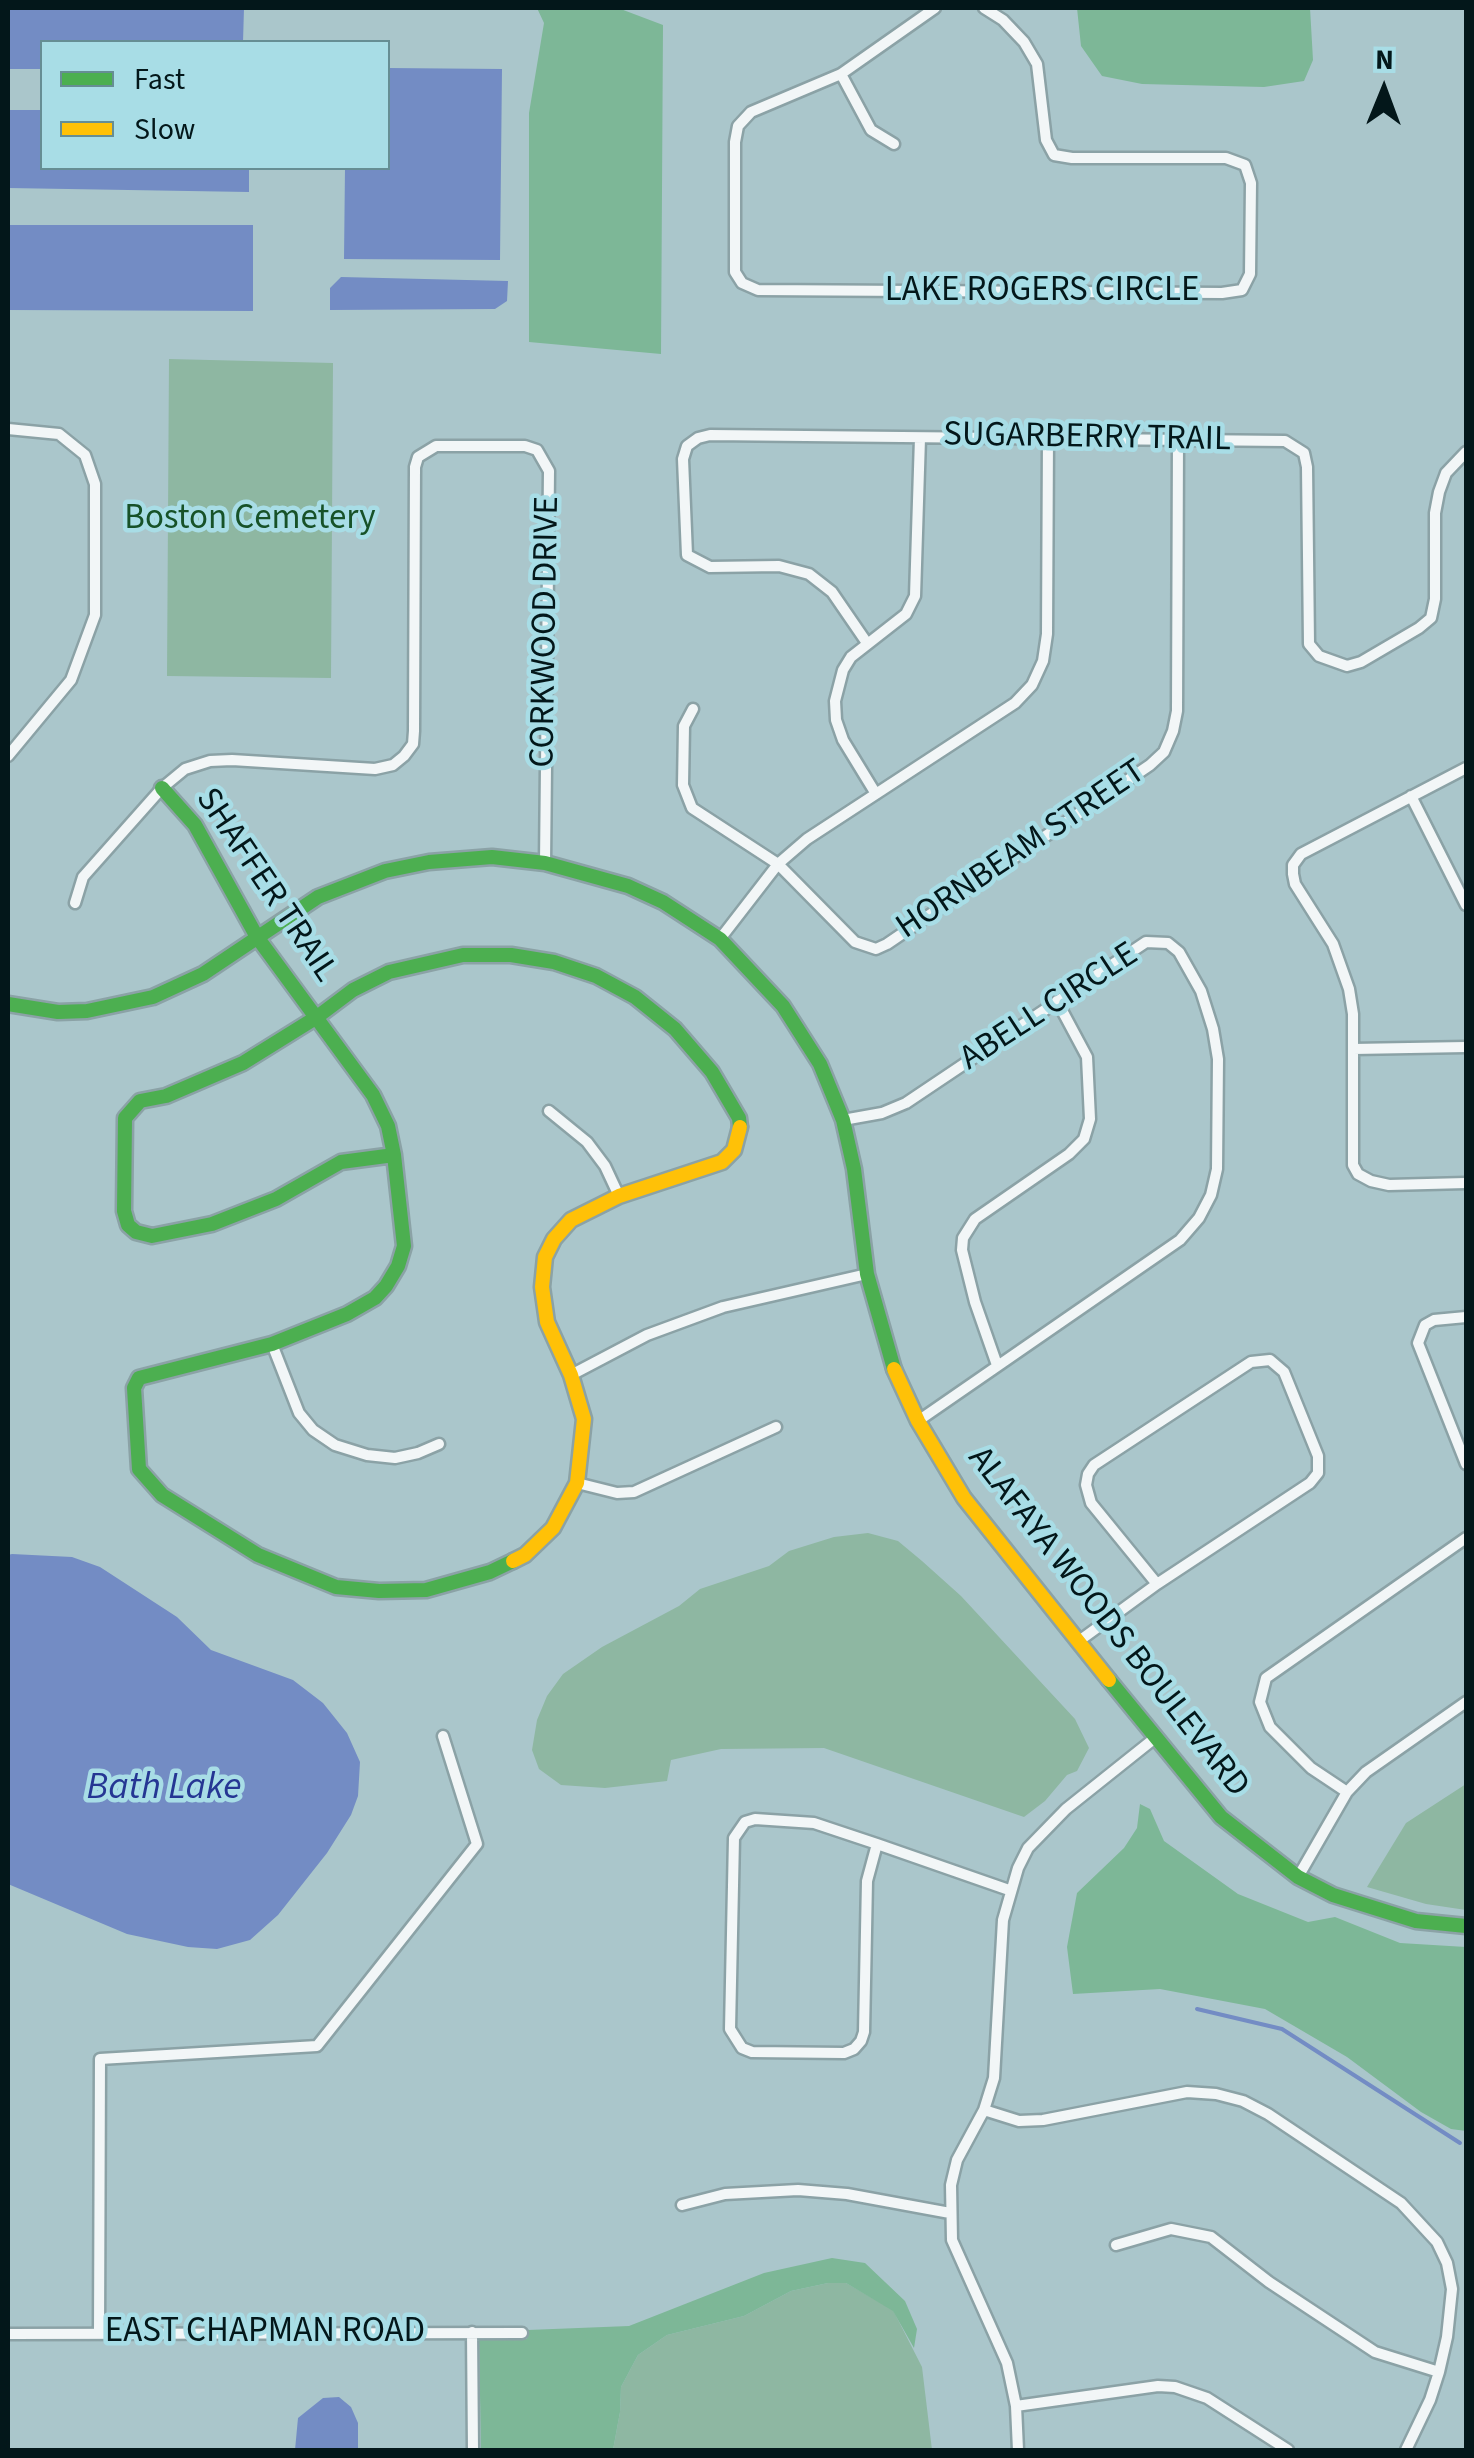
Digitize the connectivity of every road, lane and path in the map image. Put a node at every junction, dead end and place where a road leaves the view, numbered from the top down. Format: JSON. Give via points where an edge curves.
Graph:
{"nodes":[{"id":1,"x":935,"y":8,"type":"edge"},
{"id":2,"x":984,"y":8,"type":"edge"},
{"id":3,"x":840,"y":74,"type":"junction"},
{"id":4,"x":894,"y":144,"type":"dead end"},
{"id":5,"x":8,"y":430,"type":"edge"},
{"id":6,"x":920,"y":438,"type":"junction"},
{"id":7,"x":1048,"y":438,"type":"junction"},
{"id":8,"x":1178,"y":440,"type":"junction"},
{"id":9,"x":1466,"y":452,"type":"edge"},
{"id":10,"x":866,"y":644,"type":"junction"},
{"id":11,"x":694,"y":709,"type":"dead end"},
{"id":12,"x":8,"y":756,"type":"edge"},
{"id":13,"x":1466,"y":768,"type":"edge"},
{"id":14,"x":162,"y":788,"type":"junction"},
{"id":15,"x":876,"y":794,"type":"junction"},
{"id":16,"x":1411,"y":796,"type":"junction"},
{"id":17,"x":545,"y":863,"type":"junction"},
{"id":18,"x":778,"y":864,"type":"junction"},
{"id":19,"x":76,"y":903,"type":"dead end"},
{"id":20,"x":1466,"y":905,"type":"edge"},
{"id":21,"x":257,"y":937,"type":"junction"},
{"id":22,"x":720,"y":939,"type":"junction"},
{"id":23,"x":1058,"y":1001,"type":"junction"},
{"id":24,"x":8,"y":1004,"type":"edge"},
{"id":25,"x":317,"y":1017,"type":"junction"},
{"id":26,"x":1466,"y":1048,"type":"edge"},
{"id":27,"x":1353,"y":1049,"type":"junction"},
{"id":28,"x":549,"y":1111,"type":"dead end"},
{"id":29,"x":843,"y":1120,"type":"junction"},
{"id":30,"x":394,"y":1155,"type":"junction"},
{"id":31,"x":1466,"y":1183,"type":"edge"},
{"id":32,"x":619,"y":1196,"type":"junction"},
{"id":33,"x":867,"y":1274,"type":"junction"},
{"id":34,"x":1466,"y":1317,"type":"edge"},
{"id":35,"x":272,"y":1344,"type":"junction"},
{"id":36,"x":997,"y":1365,"type":"junction"},
{"id":37,"x":571,"y":1375,"type":"junction"},
{"id":38,"x":918,"y":1421,"type":"junction"},
{"id":39,"x":776,"y":1427,"type":"dead end"},
{"id":40,"x":439,"y":1444,"type":"dead end"},
{"id":41,"x":1466,"y":1464,"type":"edge"},
{"id":42,"x":577,"y":1483,"type":"junction"},
{"id":43,"x":1466,"y":1538,"type":"edge"},
{"id":44,"x":1157,"y":1584,"type":"junction"},
{"id":45,"x":1079,"y":1641,"type":"junction"},
{"id":46,"x":1466,"y":1702,"type":"edge"},
{"id":47,"x":443,"y":1736,"type":"dead end"},
{"id":48,"x":1154,"y":1738,"type":"junction"},
{"id":49,"x":1347,"y":1792,"type":"junction"},
{"id":50,"x":876,"y":1844,"type":"junction"},
{"id":51,"x":1298,"y":1877,"type":"junction"},
{"id":52,"x":1010,"y":1890,"type":"junction"},
{"id":53,"x":1466,"y":1926,"type":"edge"},
{"id":54,"x":984,"y":2110,"type":"junction"},
{"id":55,"x":682,"y":2204,"type":"dead end"},
{"id":56,"x":950,"y":2213,"type":"junction"},
{"id":57,"x":1116,"y":2245,"type":"dead end"},
{"id":58,"x":472,"y":2332,"type":"junction"},
{"id":59,"x":522,"y":2333,"type":"dead end"},
{"id":60,"x":8,"y":2334,"type":"edge"},
{"id":61,"x":99,"y":2334,"type":"junction"},
{"id":62,"x":1438,"y":2372,"type":"junction"},
{"id":63,"x":1016,"y":2406,"type":"junction"},
{"id":64,"x":473,"y":2450,"type":"edge"},
{"id":65,"x":1018,"y":2450,"type":"edge"},
{"id":66,"x":1288,"y":2450,"type":"edge"},
{"id":67,"x":1406,"y":2450,"type":"edge"}],
"edges":[{"from":1,"to":3,"type":"street","name":"LAKE ROGERS CIRCLE"},
{"from":2,"to":3,"type":"street","name":"LAKE ROGERS CIRCLE","via":[[1024,42],[1036,64],[1054,155],[1226,158],[1245,165],[1251,183],[1250,274],[1242,290],[758,290],[742,284],[735,272],[738,126],[751,112]]},
{"from":3,"to":4,"type":"street","via":[[870,130]]},
{"from":5,"to":12,"type":"street","via":[[59,434],[85,454],[95,484],[94,616],[71,680]]},
{"from":6,"to":7,"type":"street","name":"SUGARBERRY TRAIL"},
{"from":6,"to":10,"type":"street","via":[[916,596],[906,614]]},
{"from":6,"to":10,"type":"street","name":"SUGARBERRY TRAIL","via":[[710,435],[688,446],[683,459],[687,555],[710,567],[779,566],[808,574],[832,592]]},
{"from":7,"to":8,"type":"street","name":"SUGARBERRY TRAIL"},
{"from":7,"to":15,"type":"street","via":[[1044,661],[1015,703]]},
{"from":8,"to":9,"type":"street","name":"SUGARBERRY TRAIL","via":[[1284,441],[1304,453],[1309,644],[1347,666],[1431,618],[1439,492]]},
{"from":8,"to":18,"type":"street","name":"HORNBEAM STREET","via":[[1177,712],[1164,752],[876,949],[855,942]]},
{"from":10,"to":15,"type":"street","via":[[843,670],[834,701],[844,740]]},
{"from":11,"to":18,"type":"street","via":[[684,726],[686,798],[700,816]]},
{"from":13,"to":16,"type":"street"},
{"from":14,"to":17,"type":"street","name":"CORKWOOD DRIVE","via":[[185,769],[210,762],[375,769],[404,756],[414,731],[418,457],[436,446],[525,446],[537,450],[549,471]]},
{"from":14,"to":19,"type":"street","name":"CORKWOOD DRIVE","via":[[83,876]]},
{"from":14,"to":21,"type":"street","name":"SHAFFER TRAIL","via":[[195,825]]},
{"from":15,"to":18,"type":"street"},
{"from":16,"to":20,"type":"street"},
{"from":16,"to":27,"type":"street","via":[[1300,854],[1293,865],[1295,884],[1344,968]]},
{"from":17,"to":21,"type":"street","name":"ALAFAYA WOODS BOULEVARD","via":[[492,856],[385,872],[318,897]]},
{"from":17,"to":22,"type":"street","name":"ALAFAYA WOODS BOULEVARD","via":[[628,886]]},
{"from":18,"to":22,"type":"street"},
{"from":21,"to":24,"type":"street","name":"ALAFAYA WOODS BOULEVARD","via":[[204,974],[115,1008],[58,1012]]},
{"from":21,"to":25,"type":"street","name":"SHAFFER TRAIL"},
{"from":22,"to":29,"type":"street","name":"ALAFAYA WOODS BOULEVARD","via":[[784,1006],[820,1064]]},
{"from":23,"to":29,"type":"street","name":"ABELL CIRCLE","via":[[906,1103]]},
{"from":23,"to":36,"type":"street","via":[[1087,1057],[1090,1119],[1084,1139],[975,1219],[963,1238]]},
{"from":23,"to":36,"type":"street","name":"ABELL CIRCLE","via":[[1146,942],[1168,943],[1179,952],[1214,1029],[1217,1169],[1211,1195],[1180,1240]]},
{"from":25,"to":30,"type":"street","name":"SHAFFER TRAIL","via":[[373,1095]]},
{"from":25,"to":30,"type":"street","via":[[243,1064],[130,1108],[128,1225],[152,1236],[212,1224],[341,1162]]},
{"from":25,"to":32,"type":"street","name":"SHAFFER TRAIL","via":[[389,972],[463,955],[554,962],[635,997],[675,1028],[712,1072],[739,1118],[740,1134],[722,1162]]},
{"from":26,"to":27,"type":"street"},
{"from":27,"to":31,"type":"street","via":[[1352,1154],[1358,1174],[1389,1185]]},
{"from":28,"to":32,"type":"street","via":[[587,1142]]},
{"from":29,"to":33,"type":"street","name":"ALAFAYA WOODS BOULEVARD"},
{"from":30,"to":35,"type":"street","name":"SHAFFER TRAIL","via":[[404,1246],[386,1286],[347,1314]]},
{"from":32,"to":37,"type":"street","name":"SHAFFER TRAIL","via":[[571,1220],[545,1257],[547,1322]]},
{"from":33,"to":37,"type":"street","via":[[722,1307],[647,1335]]},
{"from":33,"to":38,"type":"street","name":"ALAFAYA WOODS BOULEVARD","via":[[894,1370]]},
{"from":34,"to":41,"type":"street","via":[[1434,1320],[1418,1343]]},
{"from":35,"to":40,"type":"street","via":[[299,1413],[335,1444],[395,1458]]},
{"from":35,"to":42,"type":"street","name":"SHAFFER TRAIL","via":[[140,1378],[134,1388],[135,1450],[138,1469],[162,1496],[295,1572],[378,1591],[455,1584],[526,1555],[553,1528]]},
{"from":36,"to":38,"type":"street","name":"ABELL CIRCLE"},
{"from":37,"to":42,"type":"street","name":"SHAFFER TRAIL","via":[[584,1420]]},
{"from":38,"to":45,"type":"street","name":"ALAFAYA WOODS BOULEVARD","via":[[964,1498]]},
{"from":39,"to":42,"type":"street","via":[[634,1492]]},
{"from":43,"to":49,"type":"street","via":[[1266,1678],[1260,1702],[1270,1727]]},
{"from":44,"to":44,"type":"street","via":[[1318,1473],[1318,1456],[1284,1372],[1270,1360],[1251,1362],[1088,1474],[1091,1503]]},
{"from":44,"to":45,"type":"street"},
{"from":45,"to":48,"type":"street","name":"ALAFAYA WOODS BOULEVARD"},
{"from":46,"to":49,"type":"street","via":[[1388,1754]]},
{"from":47,"to":61,"type":"street","via":[[476,1844],[317,2046],[100,2059]]},
{"from":48,"to":51,"type":"street","name":"ALAFAYA WOODS BOULEVARD","via":[[1220,1817]]},
{"from":48,"to":52,"type":"street","via":[[1044,1830],[1028,1848]]},
{"from":49,"to":51,"type":"street"},
{"from":50,"to":50,"type":"street","via":[[797,1820],[754,1818],[736,1830],[730,2030],[742,2048],[844,2053],[861,2042],[867,1882]]},
{"from":50,"to":52,"type":"street"},
{"from":51,"to":53,"type":"street","name":"ALAFAYA WOODS BOULEVARD","via":[[1369,1909]]},
{"from":52,"to":54,"type":"street","via":[[1002,1920],[994,2078]]},
{"from":54,"to":56,"type":"street","via":[[957,2160]]},
{"from":54,"to":62,"type":"street","via":[[1019,2121],[1188,2092],[1244,2100],[1401,2203],[1438,2242],[1452,2289]]},
{"from":55,"to":56,"type":"street","via":[[798,2190]]},
{"from":56,"to":63,"type":"street","via":[[952,2240],[993,2326]]},
{"from":57,"to":62,"type":"street","via":[[1171,2229],[1211,2237],[1375,2352]]},
{"from":58,"to":59,"type":"street","name":"EAST CHAPMAN ROAD"},
{"from":58,"to":61,"type":"street","name":"EAST CHAPMAN ROAD"},
{"from":58,"to":64,"type":"street"},
{"from":60,"to":61,"type":"street","name":"EAST CHAPMAN ROAD"},
{"from":62,"to":67,"type":"street"},
{"from":63,"to":65,"type":"street"},
{"from":63,"to":66,"type":"street","via":[[1174,2386],[1207,2398]]}]}
